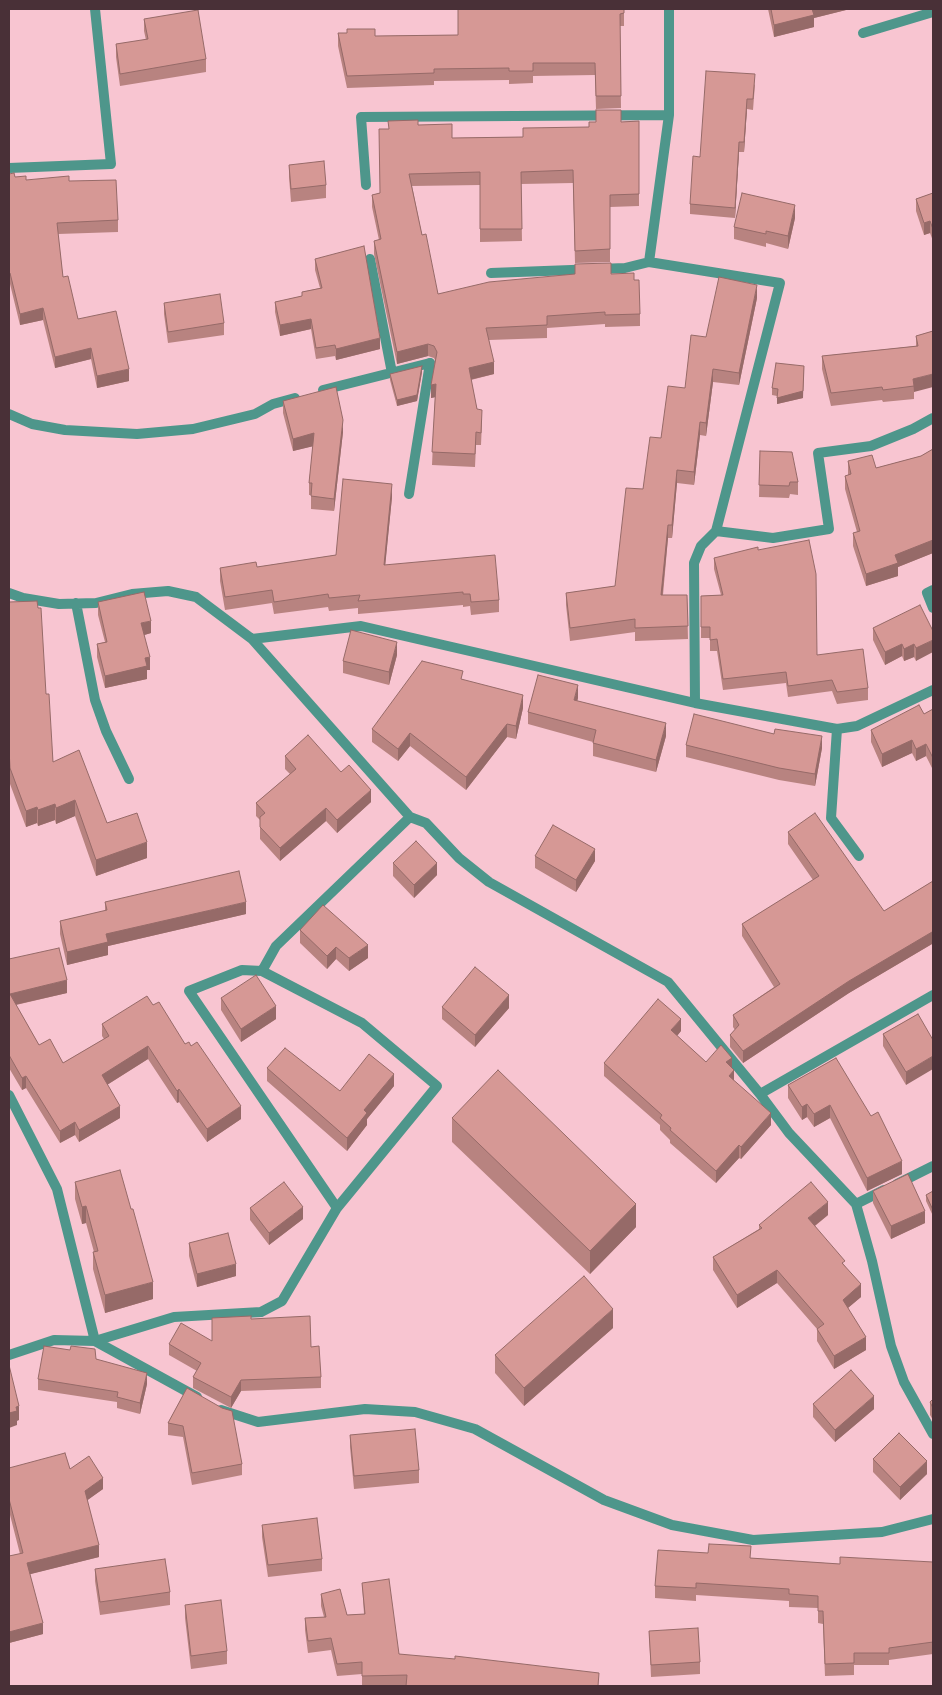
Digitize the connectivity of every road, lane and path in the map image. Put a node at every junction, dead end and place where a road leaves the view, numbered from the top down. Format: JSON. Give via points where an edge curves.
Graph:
{"nodes":[{"id":1,"x":95,"y":9,"type":"edge"},
{"id":2,"x":669,"y":9,"type":"edge"},
{"id":3,"x":933,"y":12,"type":"edge"},
{"id":4,"x":864,"y":33,"type":"dead end"},
{"id":5,"x":669,"y":115,"type":"junction"},
{"id":6,"x":9,"y":168,"type":"edge"},
{"id":7,"x":366,"y":185,"type":"dead end"},
{"id":8,"x":370,"y":259,"type":"dead end"},
{"id":9,"x":649,"y":262,"type":"junction"},
{"id":10,"x":491,"y":272,"type":"dead end"},
{"id":11,"x":392,"y":373,"type":"junction"},
{"id":12,"x":9,"y":414,"type":"edge"},
{"id":13,"x":933,"y":418,"type":"edge"},
{"id":14,"x":409,"y":494,"type":"dead end"},
{"id":15,"x":716,"y":532,"type":"junction"},
{"id":16,"x":933,"y":590,"type":"edge"},
{"id":17,"x":9,"y":593,"type":"edge"},
{"id":18,"x":76,"y":603,"type":"junction"},
{"id":19,"x":933,"y":608,"type":"edge"},
{"id":20,"x":252,"y":640,"type":"junction"},
{"id":21,"x":933,"y":690,"type":"edge"},
{"id":22,"x":695,"y":703,"type":"junction"},
{"id":23,"x":836,"y":729,"type":"junction"},
{"id":24,"x":129,"y":779,"type":"dead end"},
{"id":25,"x":410,"y":817,"type":"junction"},
{"id":26,"x":859,"y":856,"type":"dead end"},
{"id":27,"x":262,"y":971,"type":"junction"},
{"id":28,"x":933,"y":995,"type":"edge"},
{"id":29,"x":9,"y":1094,"type":"edge"},
{"id":30,"x":760,"y":1094,"type":"junction"},
{"id":31,"x":933,"y":1166,"type":"edge"},
{"id":32,"x":856,"y":1204,"type":"junction"},
{"id":33,"x":337,"y":1208,"type":"junction"},
{"id":34,"x":95,"y":1341,"type":"junction"},
{"id":35,"x":9,"y":1355,"type":"edge"},
{"id":36,"x":933,"y":1434,"type":"edge"},
{"id":37,"x":933,"y":1519,"type":"edge"}],
"edges":[{"from":1,"to":6,"type":"street","via":[[111,164]]},
{"from":2,"to":5,"type":"street"},
{"from":3,"to":4,"type":"street"},
{"from":5,"to":7,"type":"street","via":[[361,117]]},
{"from":5,"to":9,"type":"street"},
{"from":8,"to":11,"type":"street"},
{"from":9,"to":10,"type":"street","via":[[625,268]]},
{"from":9,"to":15,"type":"street","via":[[780,283]]},
{"from":11,"to":12,"type":"street","via":[[193,429],[137,434],[65,430],[32,424]]},
{"from":11,"to":14,"type":"street","via":[[430,363]]},
{"from":13,"to":15,"type":"street","via":[[871,446],[818,453],[829,529],[773,538]]},
{"from":15,"to":22,"type":"street","via":[[701,546],[694,563]]},
{"from":16,"to":19,"type":"street","via":[[927,593]]},
{"from":17,"to":18,"type":"street","via":[[59,604]]},
{"from":18,"to":20,"type":"street","via":[[168,591],[196,598]]},
{"from":18,"to":24,"type":"street","via":[[95,700]]},
{"from":20,"to":22,"type":"street","via":[[361,626]]},
{"from":20,"to":25,"type":"street"},
{"from":21,"to":23,"type":"street","via":[[857,726]]},
{"from":22,"to":23,"type":"street"},
{"from":23,"to":26,"type":"street","via":[[831,818]]},
{"from":25,"to":27,"type":"street","via":[[276,946]]},
{"from":25,"to":30,"type":"street","via":[[426,823],[459,858],[489,882],[668,982]]},
{"from":27,"to":33,"type":"street","via":[[242,970],[189,991]]},
{"from":27,"to":33,"type":"street","via":[[362,1023],[437,1086]]},
{"from":28,"to":30,"type":"street"},
{"from":29,"to":34,"type":"street","via":[[56,1189]]},
{"from":30,"to":32,"type":"street","via":[[789,1134]]},
{"from":31,"to":32,"type":"street"},
{"from":32,"to":36,"type":"street","via":[[891,1346],[904,1382]]},
{"from":33,"to":34,"type":"street","via":[[282,1301],[261,1312],[174,1317]]},
{"from":34,"to":35,"type":"street","via":[[54,1340]]},
{"from":34,"to":37,"type":"street","via":[[224,1413],[258,1422],[365,1409],[415,1412],[475,1429],[604,1500],[672,1525],[753,1540],[882,1532]]}]}
